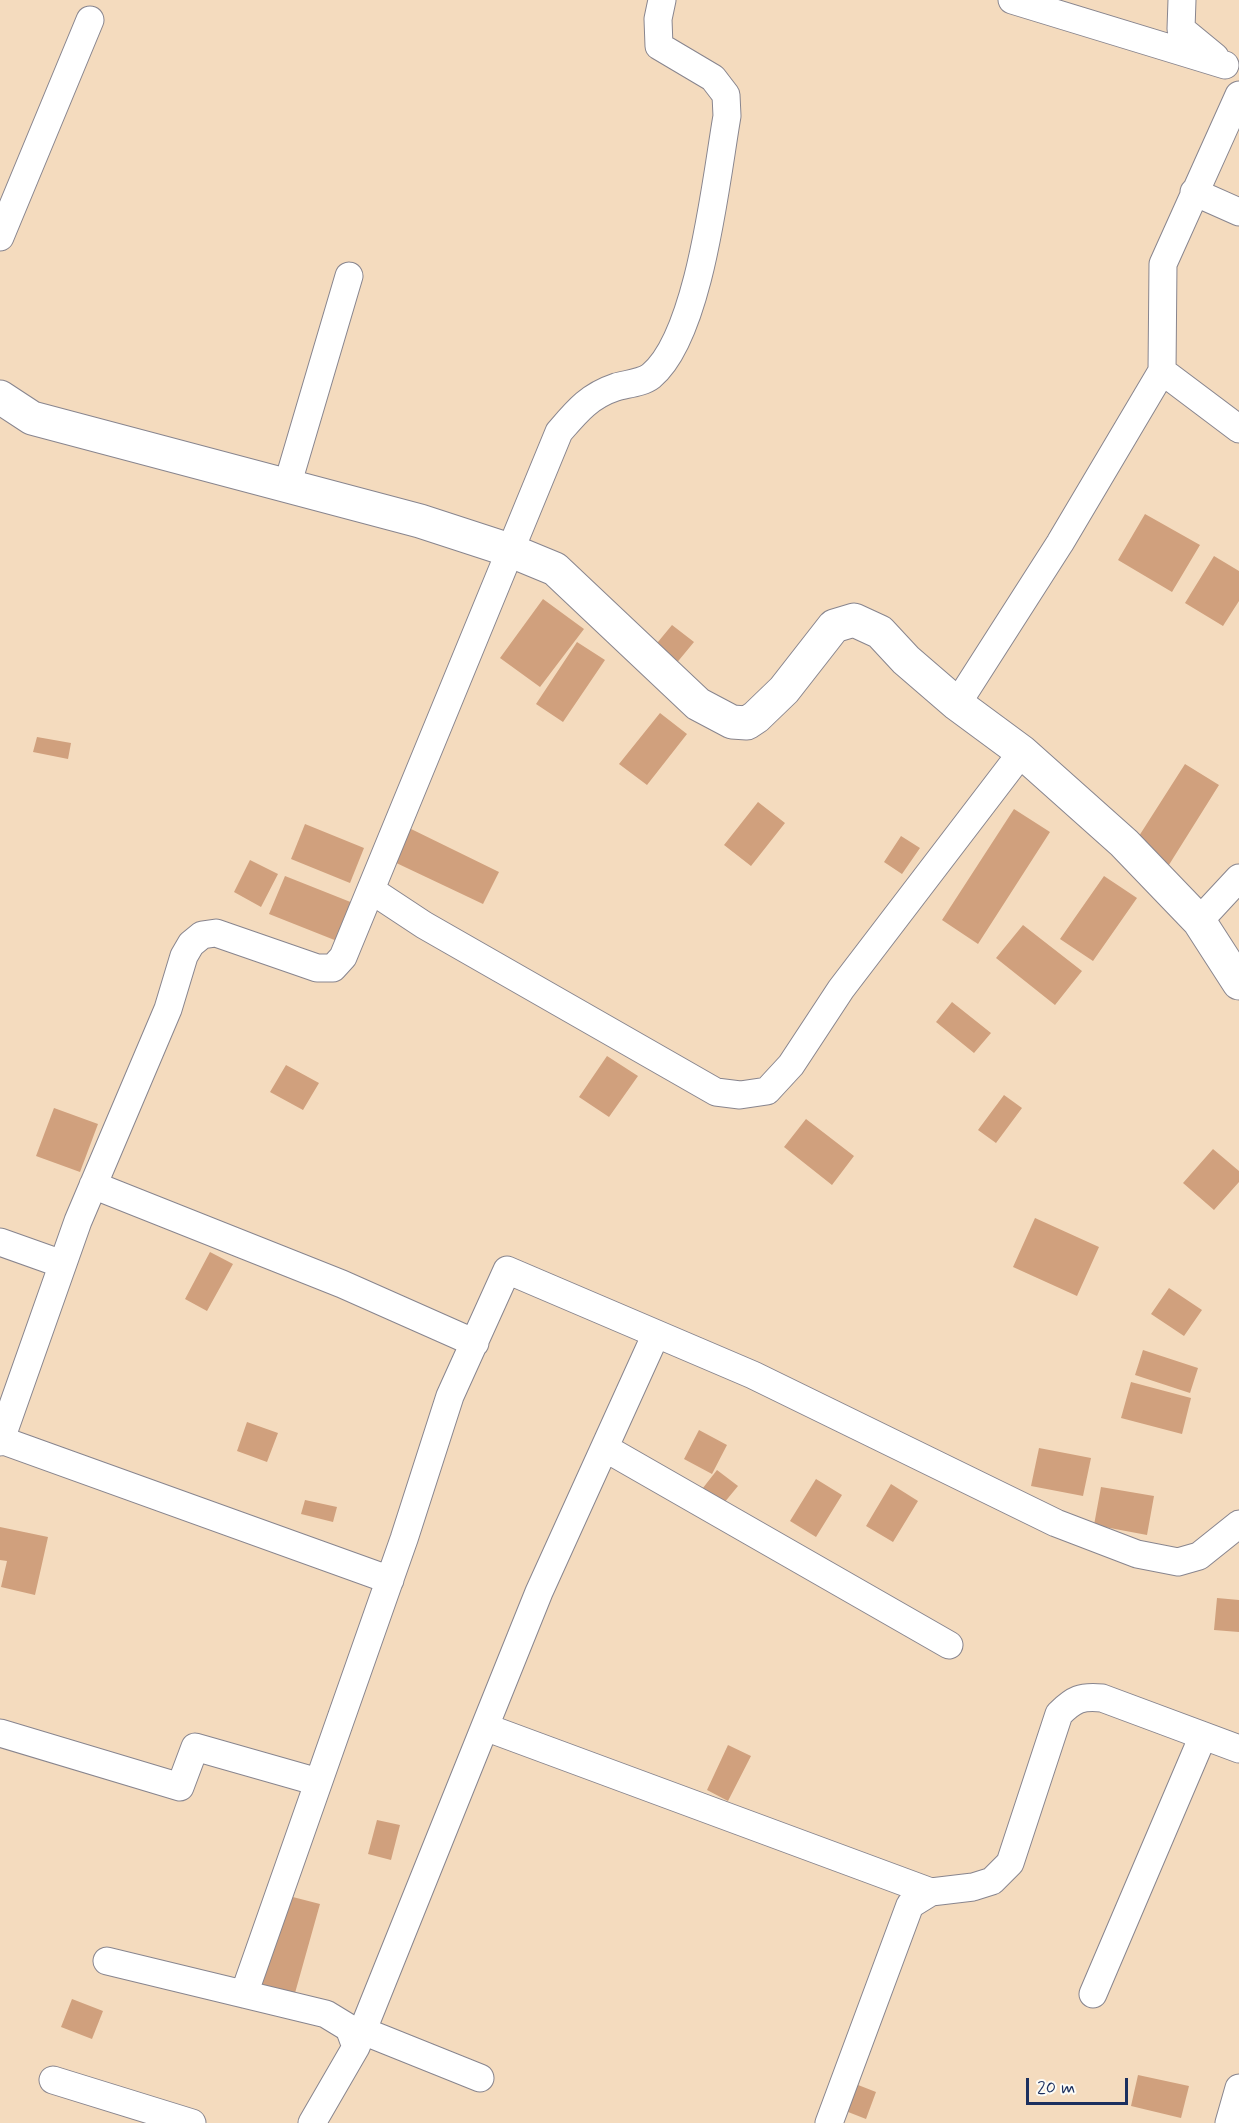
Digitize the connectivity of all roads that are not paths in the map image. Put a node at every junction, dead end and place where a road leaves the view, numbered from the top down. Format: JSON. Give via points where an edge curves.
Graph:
{"nodes":[{"id":1,"x":662,"y":0,"type":"edge"},
{"id":2,"x":1012,"y":0,"type":"edge"},
{"id":3,"x":1182,"y":0,"type":"edge"},
{"id":4,"x":90,"y":20,"type":"dead end"},
{"id":5,"x":1226,"y":65,"type":"junction"},
{"id":6,"x":1239,"y":94,"type":"edge"},
{"id":7,"x":1194,"y":192,"type":"junction"},
{"id":8,"x":1239,"y":212,"type":"edge"},
{"id":9,"x":0,"y":237,"type":"edge"},
{"id":10,"x":349,"y":276,"type":"dead end"},
{"id":11,"x":1162,"y":370,"type":"junction"},
{"id":12,"x":0,"y":397,"type":"edge"},
{"id":13,"x":1239,"y":429,"type":"edge"},
{"id":14,"x":287,"y":486,"type":"junction"},
{"id":15,"x":509,"y":550,"type":"junction"},
{"id":16,"x":957,"y":704,"type":"junction"},
{"id":17,"x":1022,"y":752,"type":"junction"},
{"id":18,"x":1239,"y":878,"type":"edge"},
{"id":19,"x":371,"y":890,"type":"junction"},
{"id":20,"x":1199,"y":921,"type":"junction"},
{"id":21,"x":1239,"y":983,"type":"edge"},
{"id":22,"x":93,"y":1185,"type":"junction"},
{"id":23,"x":0,"y":1242,"type":"edge"},
{"id":24,"x":62,"y":1264,"type":"junction"},
{"id":25,"x":656,"y":1334,"type":"junction"},
{"id":26,"x":475,"y":1343,"type":"junction"},
{"id":27,"x":0,"y":1441,"type":"edge"},
{"id":28,"x":605,"y":1448,"type":"junction"},
{"id":29,"x":1239,"y":1524,"type":"edge"},
{"id":30,"x":390,"y":1580,"type":"junction"},
{"id":31,"x":949,"y":1645,"type":"dead end"},
{"id":32,"x":485,"y":1727,"type":"junction"},
{"id":33,"x":0,"y":1733,"type":"edge"},
{"id":34,"x":1203,"y":1736,"type":"junction"},
{"id":35,"x":1239,"y":1749,"type":"edge"},
{"id":36,"x":318,"y":1782,"type":"junction"},
{"id":37,"x":931,"y":1892,"type":"junction"},
{"id":38,"x":107,"y":1961,"type":"dead end"},
{"id":39,"x":244,"y":1994,"type":"junction"},
{"id":40,"x":1093,"y":1995,"type":"dead end"},
{"id":41,"x":359,"y":2039,"type":"junction"},
{"id":42,"x":480,"y":2078,"type":"dead end"},
{"id":43,"x":53,"y":2080,"type":"dead end"},
{"id":44,"x":1239,"y":2088,"type":"edge"},
{"id":45,"x":192,"y":2123,"type":"edge"},
{"id":46,"x":312,"y":2123,"type":"edge"},
{"id":47,"x":829,"y":2123,"type":"edge"},
{"id":48,"x":1229,"y":2123,"type":"edge"}],
"edges":[{"from":1,"to":15,"type":"street","via":[[659,46],[713,78],[726,95],[727,116],[694,300],[668,356],[650,377],[613,388],[583,404],[560,432]]},
{"from":2,"to":5,"type":"street"},
{"from":3,"to":5,"type":"street","via":[[1181,29]]},
{"from":4,"to":9,"type":"street"},
{"from":5,"to":6,"type":"street"},
{"from":6,"to":7,"type":"street"},
{"from":7,"to":8,"type":"street"},
{"from":7,"to":11,"type":"street","via":[[1163,264]]},
{"from":10,"to":14,"type":"street"},
{"from":11,"to":13,"type":"street"},
{"from":11,"to":16,"type":"street","via":[[1060,543]]},
{"from":12,"to":14,"type":"street","via":[[32,418]]},
{"from":14,"to":15,"type":"street","via":[[420,521]]},
{"from":15,"to":16,"type":"street","via":[[555,568],[698,704],[732,722],[747,723],[756,717],[784,690],[834,626],[854,620],[880,632]]},
{"from":15,"to":19,"type":"street"},
{"from":16,"to":17,"type":"street"},
{"from":17,"to":19,"type":"street","via":[[841,989],[791,1065],[767,1091],[740,1095],[716,1092],[424,925]]},
{"from":17,"to":20,"type":"street","via":[[1124,843]]},
{"from":18,"to":20,"type":"street"},
{"from":19,"to":22,"type":"street","via":[[343,957],[333,968],[303,965],[216,933],[202,935],[191,944],[183,956],[168,1010]]},
{"from":20,"to":21,"type":"street"},
{"from":22,"to":24,"type":"street"},
{"from":22,"to":26,"type":"street","via":[[342,1284]]},
{"from":23,"to":24,"type":"street"},
{"from":24,"to":27,"type":"street"},
{"from":25,"to":26,"type":"street","via":[[507,1270]]},
{"from":25,"to":28,"type":"street"},
{"from":25,"to":29,"type":"street","via":[[753,1376],[1056,1523],[1137,1554],[1178,1562],[1199,1556]]},
{"from":26,"to":30,"type":"street","via":[[450,1396]]},
{"from":27,"to":30,"type":"street"},
{"from":28,"to":31,"type":"street"},
{"from":28,"to":32,"type":"street","via":[[539,1592]]},
{"from":30,"to":36,"type":"street"},
{"from":32,"to":37,"type":"street"},
{"from":32,"to":41,"type":"street"},
{"from":33,"to":36,"type":"street","via":[[180,1787],[195,1747]]},
{"from":34,"to":35,"type":"street"},
{"from":34,"to":37,"type":"street","via":[[1102,1698],[1083,1696],[1073,1700],[1059,1714],[1010,1863],[992,1881]]},
{"from":34,"to":40,"type":"street"},
{"from":36,"to":39,"type":"street"},
{"from":37,"to":47,"type":"street","via":[[910,1905]]},
{"from":38,"to":39,"type":"street"},
{"from":39,"to":41,"type":"street","via":[[326,2014]]},
{"from":41,"to":42,"type":"street"},
{"from":41,"to":46,"type":"street"},
{"from":43,"to":45,"type":"street"},
{"from":44,"to":48,"type":"street"}]}
